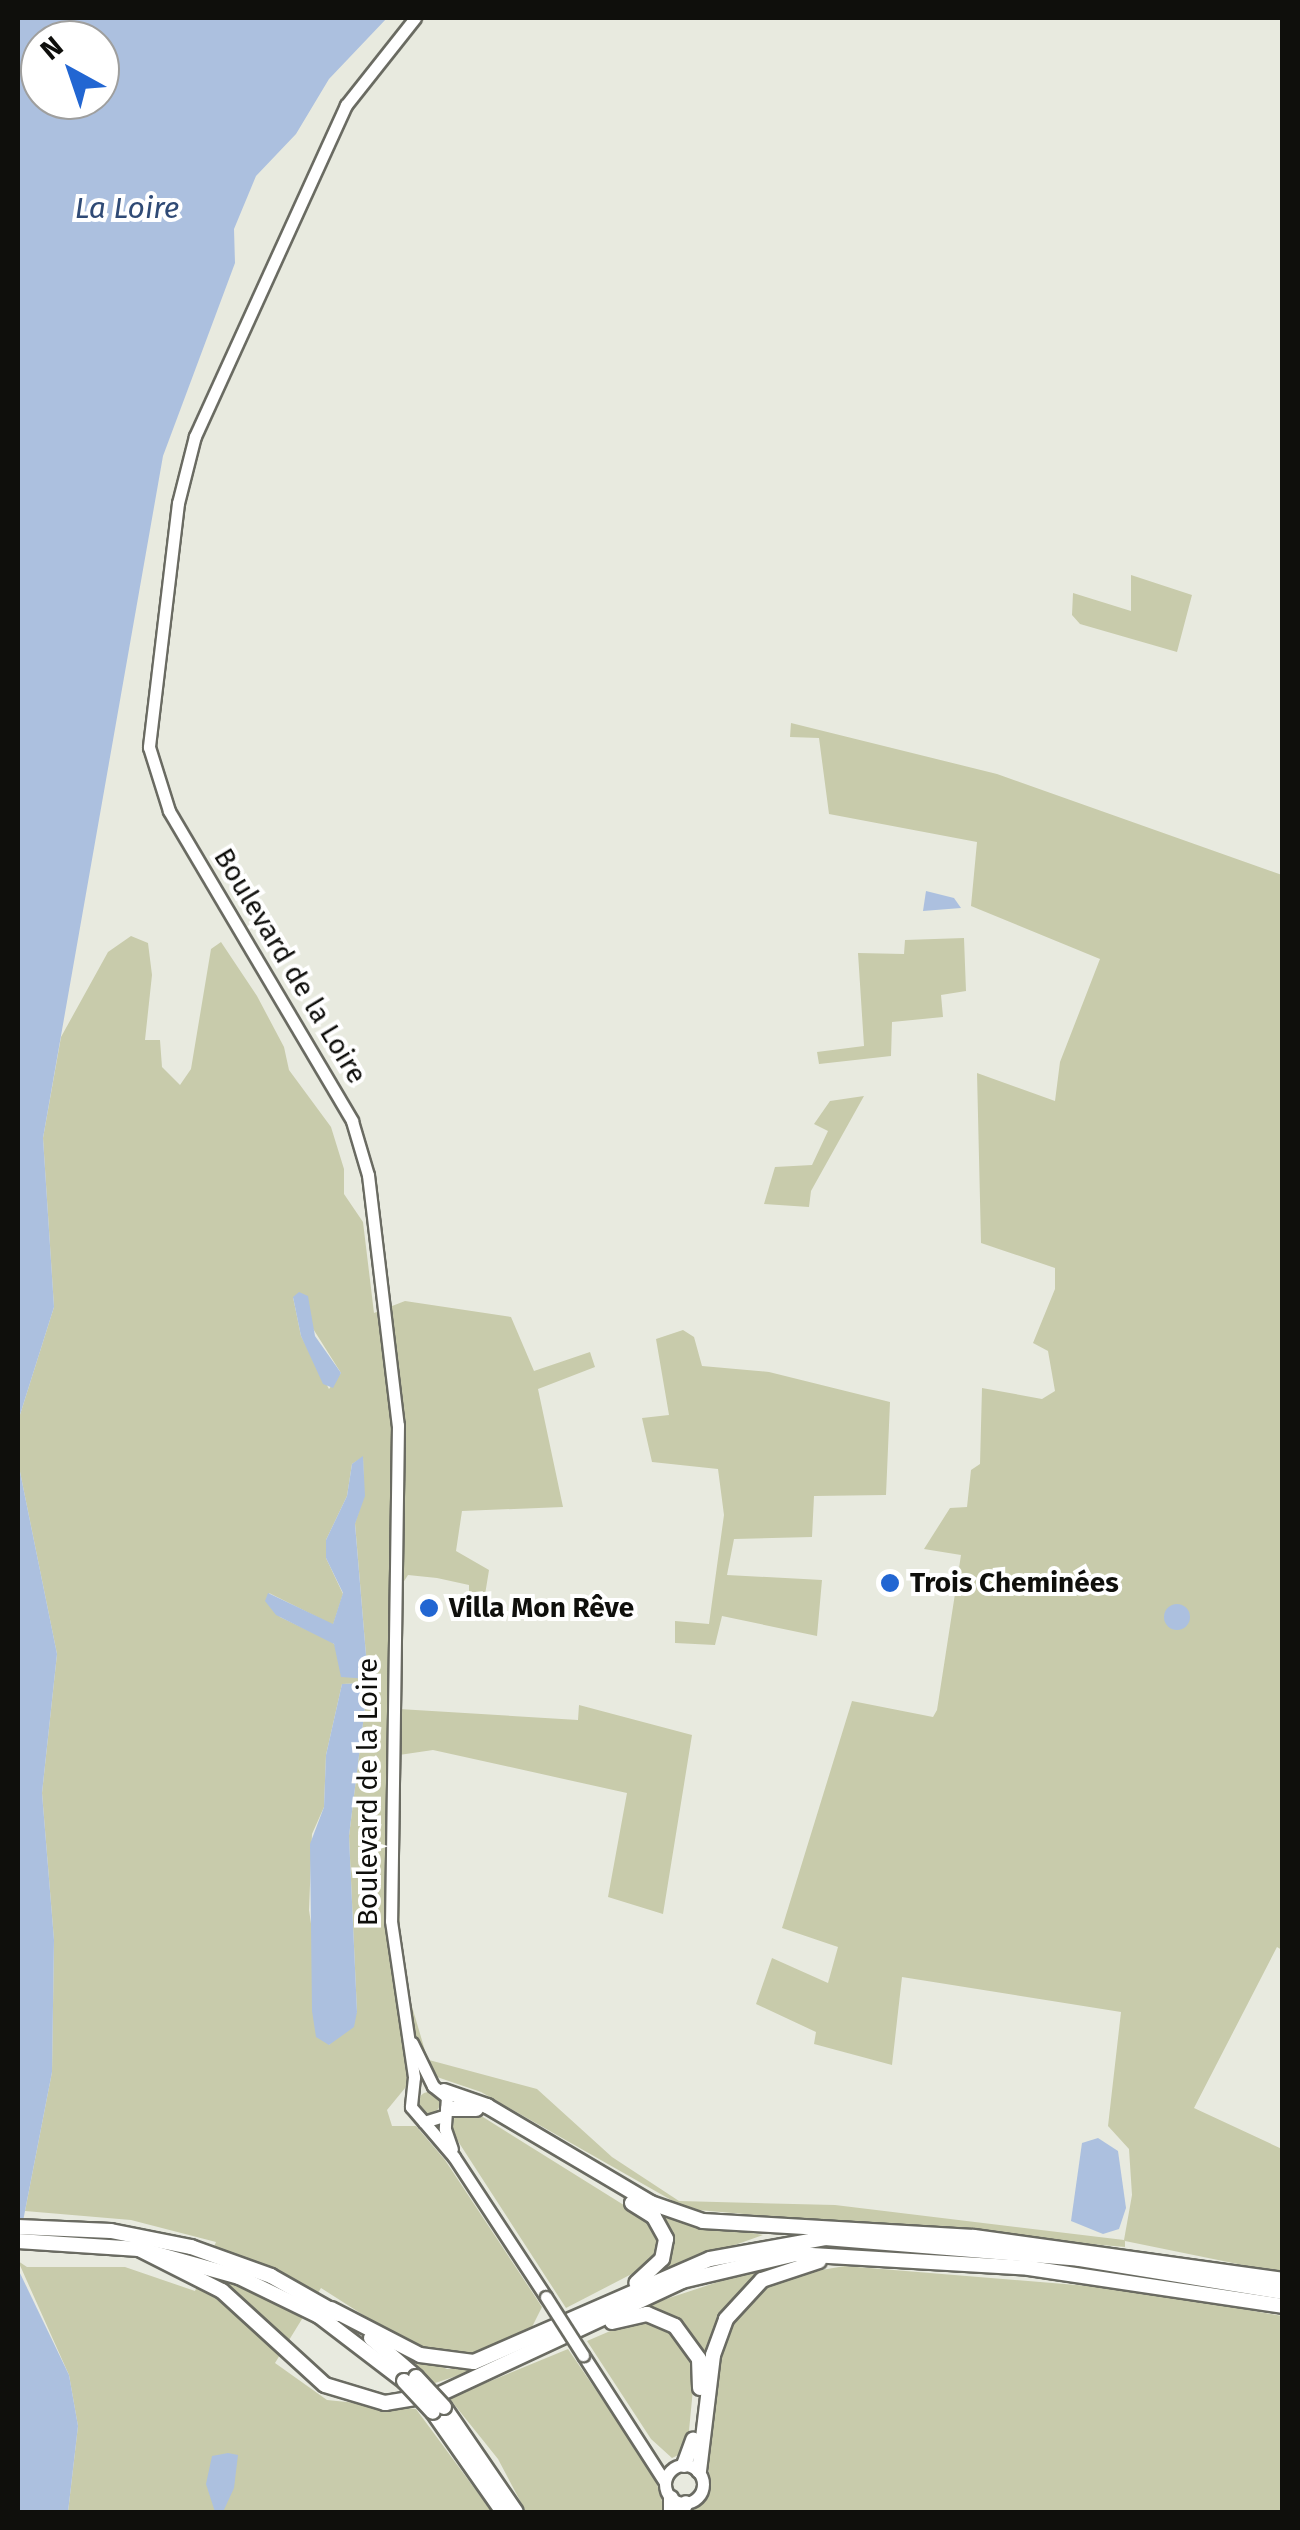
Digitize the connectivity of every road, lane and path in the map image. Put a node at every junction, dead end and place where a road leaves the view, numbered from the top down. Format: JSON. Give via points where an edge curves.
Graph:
{"nodes":[{"id":1,"x":415,"y":18,"type":"edge"},
{"id":2,"x":400,"y":2006,"type":"junction"},
{"id":3,"x":438,"y":2089,"type":"junction"},
{"id":4,"x":415,"y":2093,"type":"junction"},
{"id":5,"x":446,"y":2113,"type":"junction"},
{"id":6,"x":424,"y":2122,"type":"junction"},
{"id":7,"x":454,"y":2156,"type":"junction"},
{"id":8,"x":18,"y":2227,"type":"edge"},
{"id":9,"x":39,"y":2234,"type":"junction"},
{"id":10,"x":18,"y":2240,"type":"edge"},
{"id":11,"x":878,"y":2255,"type":"junction"},
{"id":12,"x":197,"y":2262,"type":"junction"},
{"id":13,"x":1282,"y":2280,"type":"edge"},
{"id":14,"x":1282,"y":2292,"type":"edge"},
{"id":15,"x":1282,"y":2306,"type":"edge"},
{"id":16,"x":346,"y":2322,"type":"junction"},
{"id":17,"x":552,"y":2336,"type":"junction"},
{"id":18,"x":439,"y":2410,"type":"junction"},
{"id":19,"x":644,"y":2446,"type":"junction"},
{"id":20,"x":685,"y":2468,"type":"junction"},
{"id":21,"x":666,"y":2482,"type":"junction"},
{"id":22,"x":677,"y":2506,"type":"edge"},
{"id":23,"x":503,"y":2512,"type":"edge"},
{"id":24,"x":516,"y":2512,"type":"edge"}],
"edges":[{"from":1,"to":2,"type":"main road","name":"Boulevard de la Loire","via":[[346,105],[195,436],[178,502],[149,728],[162,796],[352,1121],[368,1175],[398,1426],[390,1868]]},
{"from":2,"to":3,"type":"main road","name":"Boulevard de la Loire"},
{"from":2,"to":4,"type":"main road","name":"Boulevard de la Loire"},
{"from":3,"to":4,"type":"main road"},
{"from":3,"to":5,"type":"main road","name":"Boulevard de la Loire"},
{"from":3,"to":13,"type":"highway","via":[[481,2102],[650,2203],[703,2221],[974,2236]]},
{"from":4,"to":6,"type":"main road","name":"Boulevard de la Loire","via":[[413,2112]]},
{"from":5,"to":6,"type":"main road"},
{"from":5,"to":7,"type":"main road","name":"Boulevard de la Loire"},
{"from":5,"to":17,"type":"highway","via":[[481,2112],[648,2212],[664,2230],[666,2253],[650,2273]]},
{"from":6,"to":7,"type":"main road"},
{"from":7,"to":19,"type":"main road","bridge":true},
{"from":8,"to":9,"type":"highway"},
{"from":9,"to":10,"type":"highway"},
{"from":9,"to":12,"type":"highway"},
{"from":9,"to":12,"type":"highway","via":[[134,2234]]},
{"from":11,"to":15,"type":"highway","via":[[1094,2276]]},
{"from":11,"to":17,"type":"highway","via":[[796,2254],[715,2271]]},
{"from":11,"to":20,"type":"highway","via":[[785,2268],[742,2298],[713,2355]]},
{"from":12,"to":16,"type":"highway"},
{"from":12,"to":16,"type":"highway","via":[[271,2276]]},
{"from":12,"to":17,"type":"highway","via":[[301,2368],[340,2392],[385,2402],[424,2398]]},
{"from":14,"to":17,"type":"highway","via":[[1079,2258],[825,2238],[710,2259]]},
{"from":16,"to":17,"type":"highway","via":[[455,2364]]},
{"from":16,"to":18,"type":"highway","bridge":true},
{"from":17,"to":20,"type":"highway","via":[[629,2315],[675,2326],[700,2368]]},
{"from":18,"to":23,"type":"highway"},
{"from":18,"to":24,"type":"highway"},
{"from":19,"to":20,"type":"main road"},
{"from":19,"to":21,"type":"main road"},
{"from":20,"to":21,"type":"main road"},
{"from":20,"to":22,"type":"main road","via":[[702,2492]]},
{"from":21,"to":22,"type":"main road"}]}
